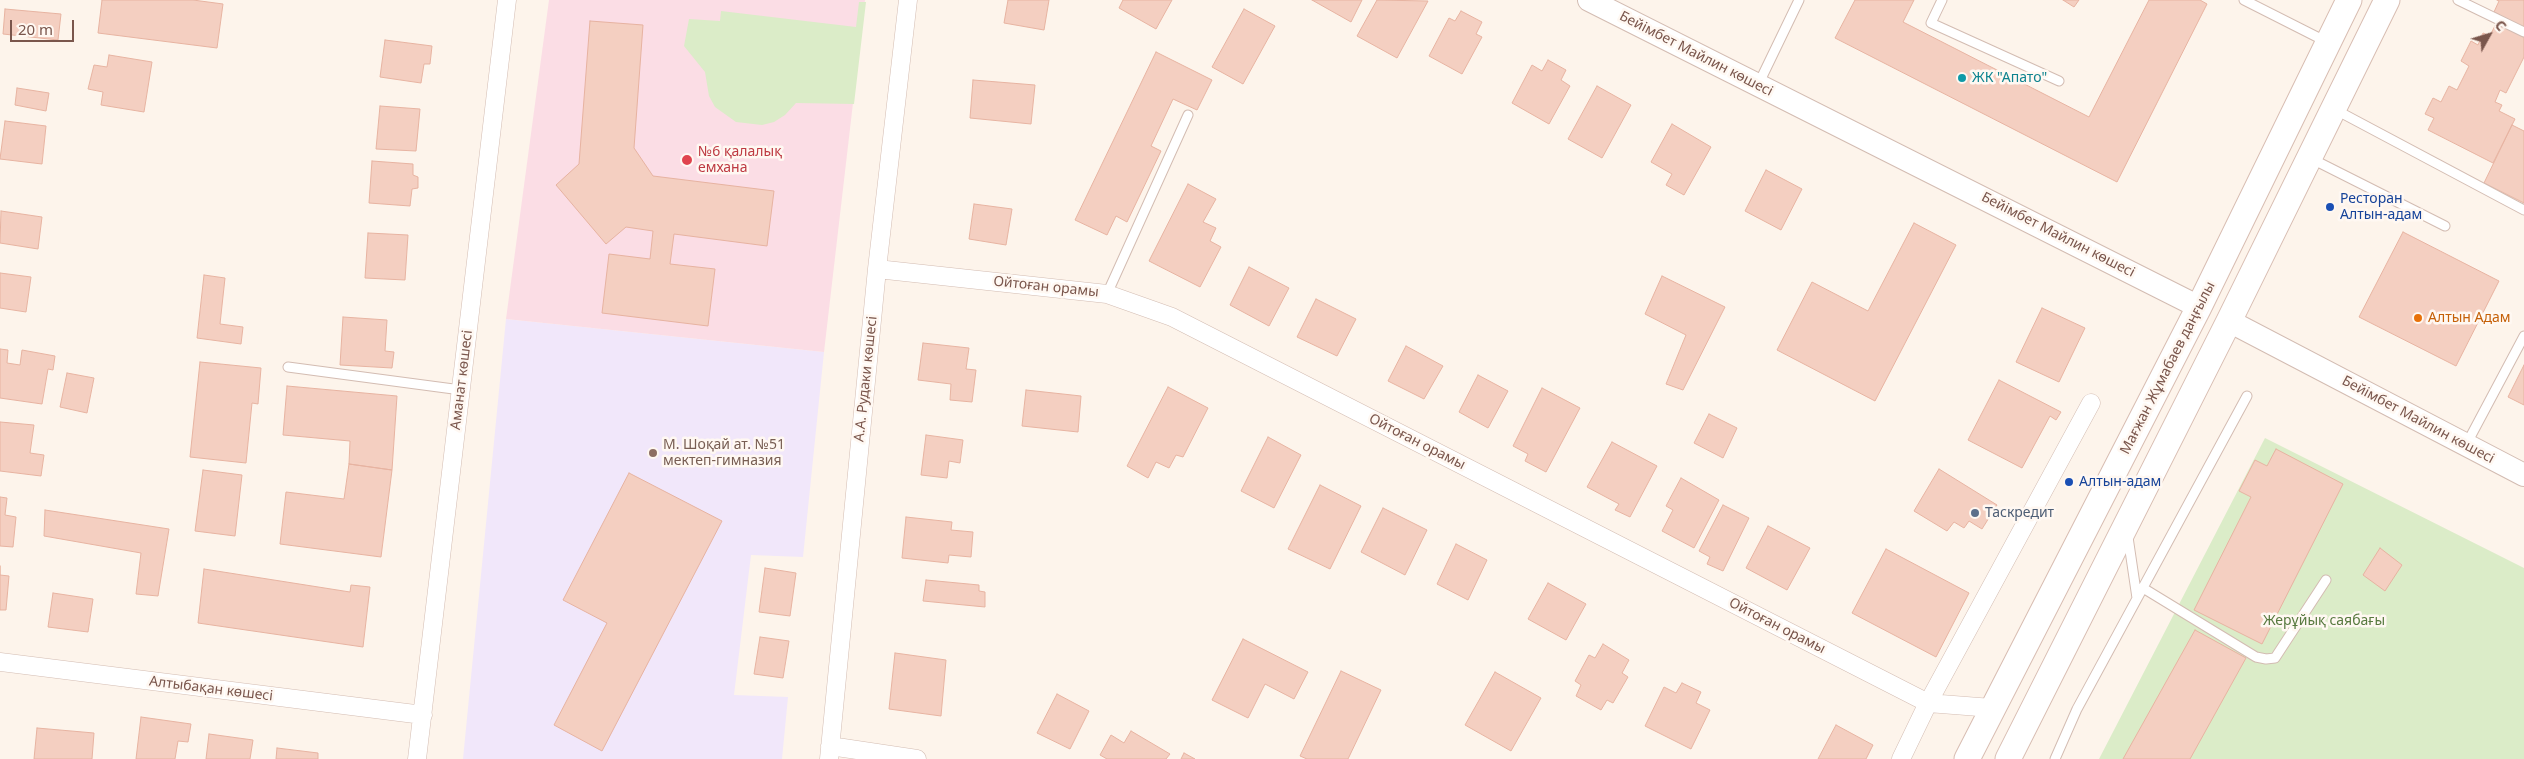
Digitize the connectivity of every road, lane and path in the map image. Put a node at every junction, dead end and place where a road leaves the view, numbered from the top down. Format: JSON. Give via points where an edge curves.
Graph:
{"nodes":[{"id":1,"x":508,"y":0,"type":"edge"},
{"id":2,"x":908,"y":0,"type":"edge"},
{"id":3,"x":1589,"y":0,"type":"edge"},
{"id":4,"x":1799,"y":0,"type":"edge"},
{"id":5,"x":1942,"y":0,"type":"edge"},
{"id":6,"x":2244,"y":0,"type":"edge"},
{"id":7,"x":2349,"y":0,"type":"edge"},
{"id":8,"x":2387,"y":0,"type":"edge"},
{"id":9,"x":2458,"y":0,"type":"edge"},
{"id":10,"x":2524,"y":32,"type":"edge"},
{"id":11,"x":2328,"y":43,"type":"junction"},
{"id":12,"x":2059,"y":82,"type":"dead end"},
{"id":13,"x":1758,"y":85,"type":"junction"},
{"id":14,"x":2333,"y":109,"type":"junction"},
{"id":15,"x":1188,"y":115,"type":"dead end"},
{"id":16,"x":2309,"y":158,"type":"junction"},
{"id":17,"x":2524,"y":210,"type":"edge"},
{"id":18,"x":2445,"y":226,"type":"dead end"},
{"id":19,"x":877,"y":269,"type":"junction"},
{"id":20,"x":1107,"y":294,"type":"junction"},
{"id":21,"x":2199,"y":307,"type":"junction"},
{"id":22,"x":2229,"y":321,"type":"junction"},
{"id":23,"x":2524,"y":336,"type":"edge"},
{"id":24,"x":288,"y":367,"type":"dead end"},
{"id":25,"x":461,"y":390,"type":"junction"},
{"id":26,"x":2247,"y":396,"type":"dead end"},
{"id":27,"x":2091,"y":403,"type":"dead end"},
{"id":28,"x":2466,"y":445,"type":"junction"},
{"id":29,"x":2524,"y":475,"type":"edge"},
{"id":30,"x":2126,"y":525,"type":"junction"},
{"id":31,"x":2326,"y":580,"type":"dead end"},
{"id":32,"x":2143,"y":588,"type":"junction"},
{"id":33,"x":2137,"y":598,"type":"junction"},
{"id":34,"x":0,"y":662,"type":"edge"},
{"id":35,"x":1928,"y":703,"type":"junction"},
{"id":36,"x":1992,"y":708,"type":"junction"},
{"id":37,"x":423,"y":715,"type":"junction"},
{"id":38,"x":829,"y":753,"type":"edge"},
{"id":39,"x":417,"y":759,"type":"edge"},
{"id":40,"x":917,"y":759,"type":"edge"},
{"id":41,"x":1901,"y":759,"type":"edge"},
{"id":42,"x":1966,"y":759,"type":"edge"},
{"id":43,"x":2008,"y":759,"type":"edge"},
{"id":44,"x":2055,"y":759,"type":"edge"}],
"edges":[{"from":1,"to":25,"type":"street","name":"Аманат көшесі"},
{"from":2,"to":19,"type":"street","name":"А.А. Рудаки көшесі"},
{"from":3,"to":13,"type":"street","name":"Бейімбет Майлин көшесі"},
{"from":4,"to":13,"type":"lane"},
{"from":5,"to":12,"type":"lane","via":[[1931,23]]},
{"from":6,"to":11,"type":"lane"},
{"from":7,"to":11,"type":"main road","name":"Мағжан Жұмабаев даңғылы"},
{"from":8,"to":14,"type":"main road"},
{"from":9,"to":10,"type":"lane"},
{"from":11,"to":21,"type":"main road","name":"Мағжан Жұмабаев даңғылы"},
{"from":13,"to":21,"type":"street","name":"Бейімбет Майлин көшесі"},
{"from":14,"to":16,"type":"main road"},
{"from":14,"to":17,"type":"lane"},
{"from":15,"to":20,"type":"lane"},
{"from":16,"to":18,"type":"lane"},
{"from":16,"to":22,"type":"main road"},
{"from":19,"to":20,"type":"street","name":"Ойтоған орамы"},
{"from":19,"to":38,"type":"street","name":"А.А. Рудаки көшесі"},
{"from":20,"to":35,"type":"street","name":"Ойтоған орамы","via":[[1172,317]]},
{"from":21,"to":22,"type":"main road","name":"Бейімбет Майлин көшесі"},
{"from":21,"to":36,"type":"main road","name":"Мағжан Жұмабаев даңғылы"},
{"from":22,"to":28,"type":"street","name":"Бейімбет Майлин көшесі"},
{"from":22,"to":30,"type":"main road"},
{"from":23,"to":28,"type":"lane"},
{"from":24,"to":25,"type":"lane"},
{"from":25,"to":37,"type":"street","name":"Аманат көшесі"},
{"from":26,"to":32,"type":"lane"},
{"from":27,"to":35,"type":"street"},
{"from":28,"to":29,"type":"street","name":"Бейімбет Майлин көшесі"},
{"from":30,"to":33,"type":"lane"},
{"from":30,"to":43,"type":"main road"},
{"from":31,"to":32,"type":"lane","via":[[2275,658],[2266,659],[2256,658]]},
{"from":32,"to":33,"type":"lane"},
{"from":33,"to":44,"type":"lane","via":[[2077,709]]},
{"from":34,"to":37,"type":"street","name":"Алтыбақан көшесі"},
{"from":35,"to":36,"type":"street"},
{"from":35,"to":41,"type":"street"},
{"from":36,"to":42,"type":"main road","name":"Мағжан Жұмабаев даңғылы"},
{"from":37,"to":39,"type":"street","name":"Аманат көшесі"},
{"from":38,"to":40,"type":"street"}]}
